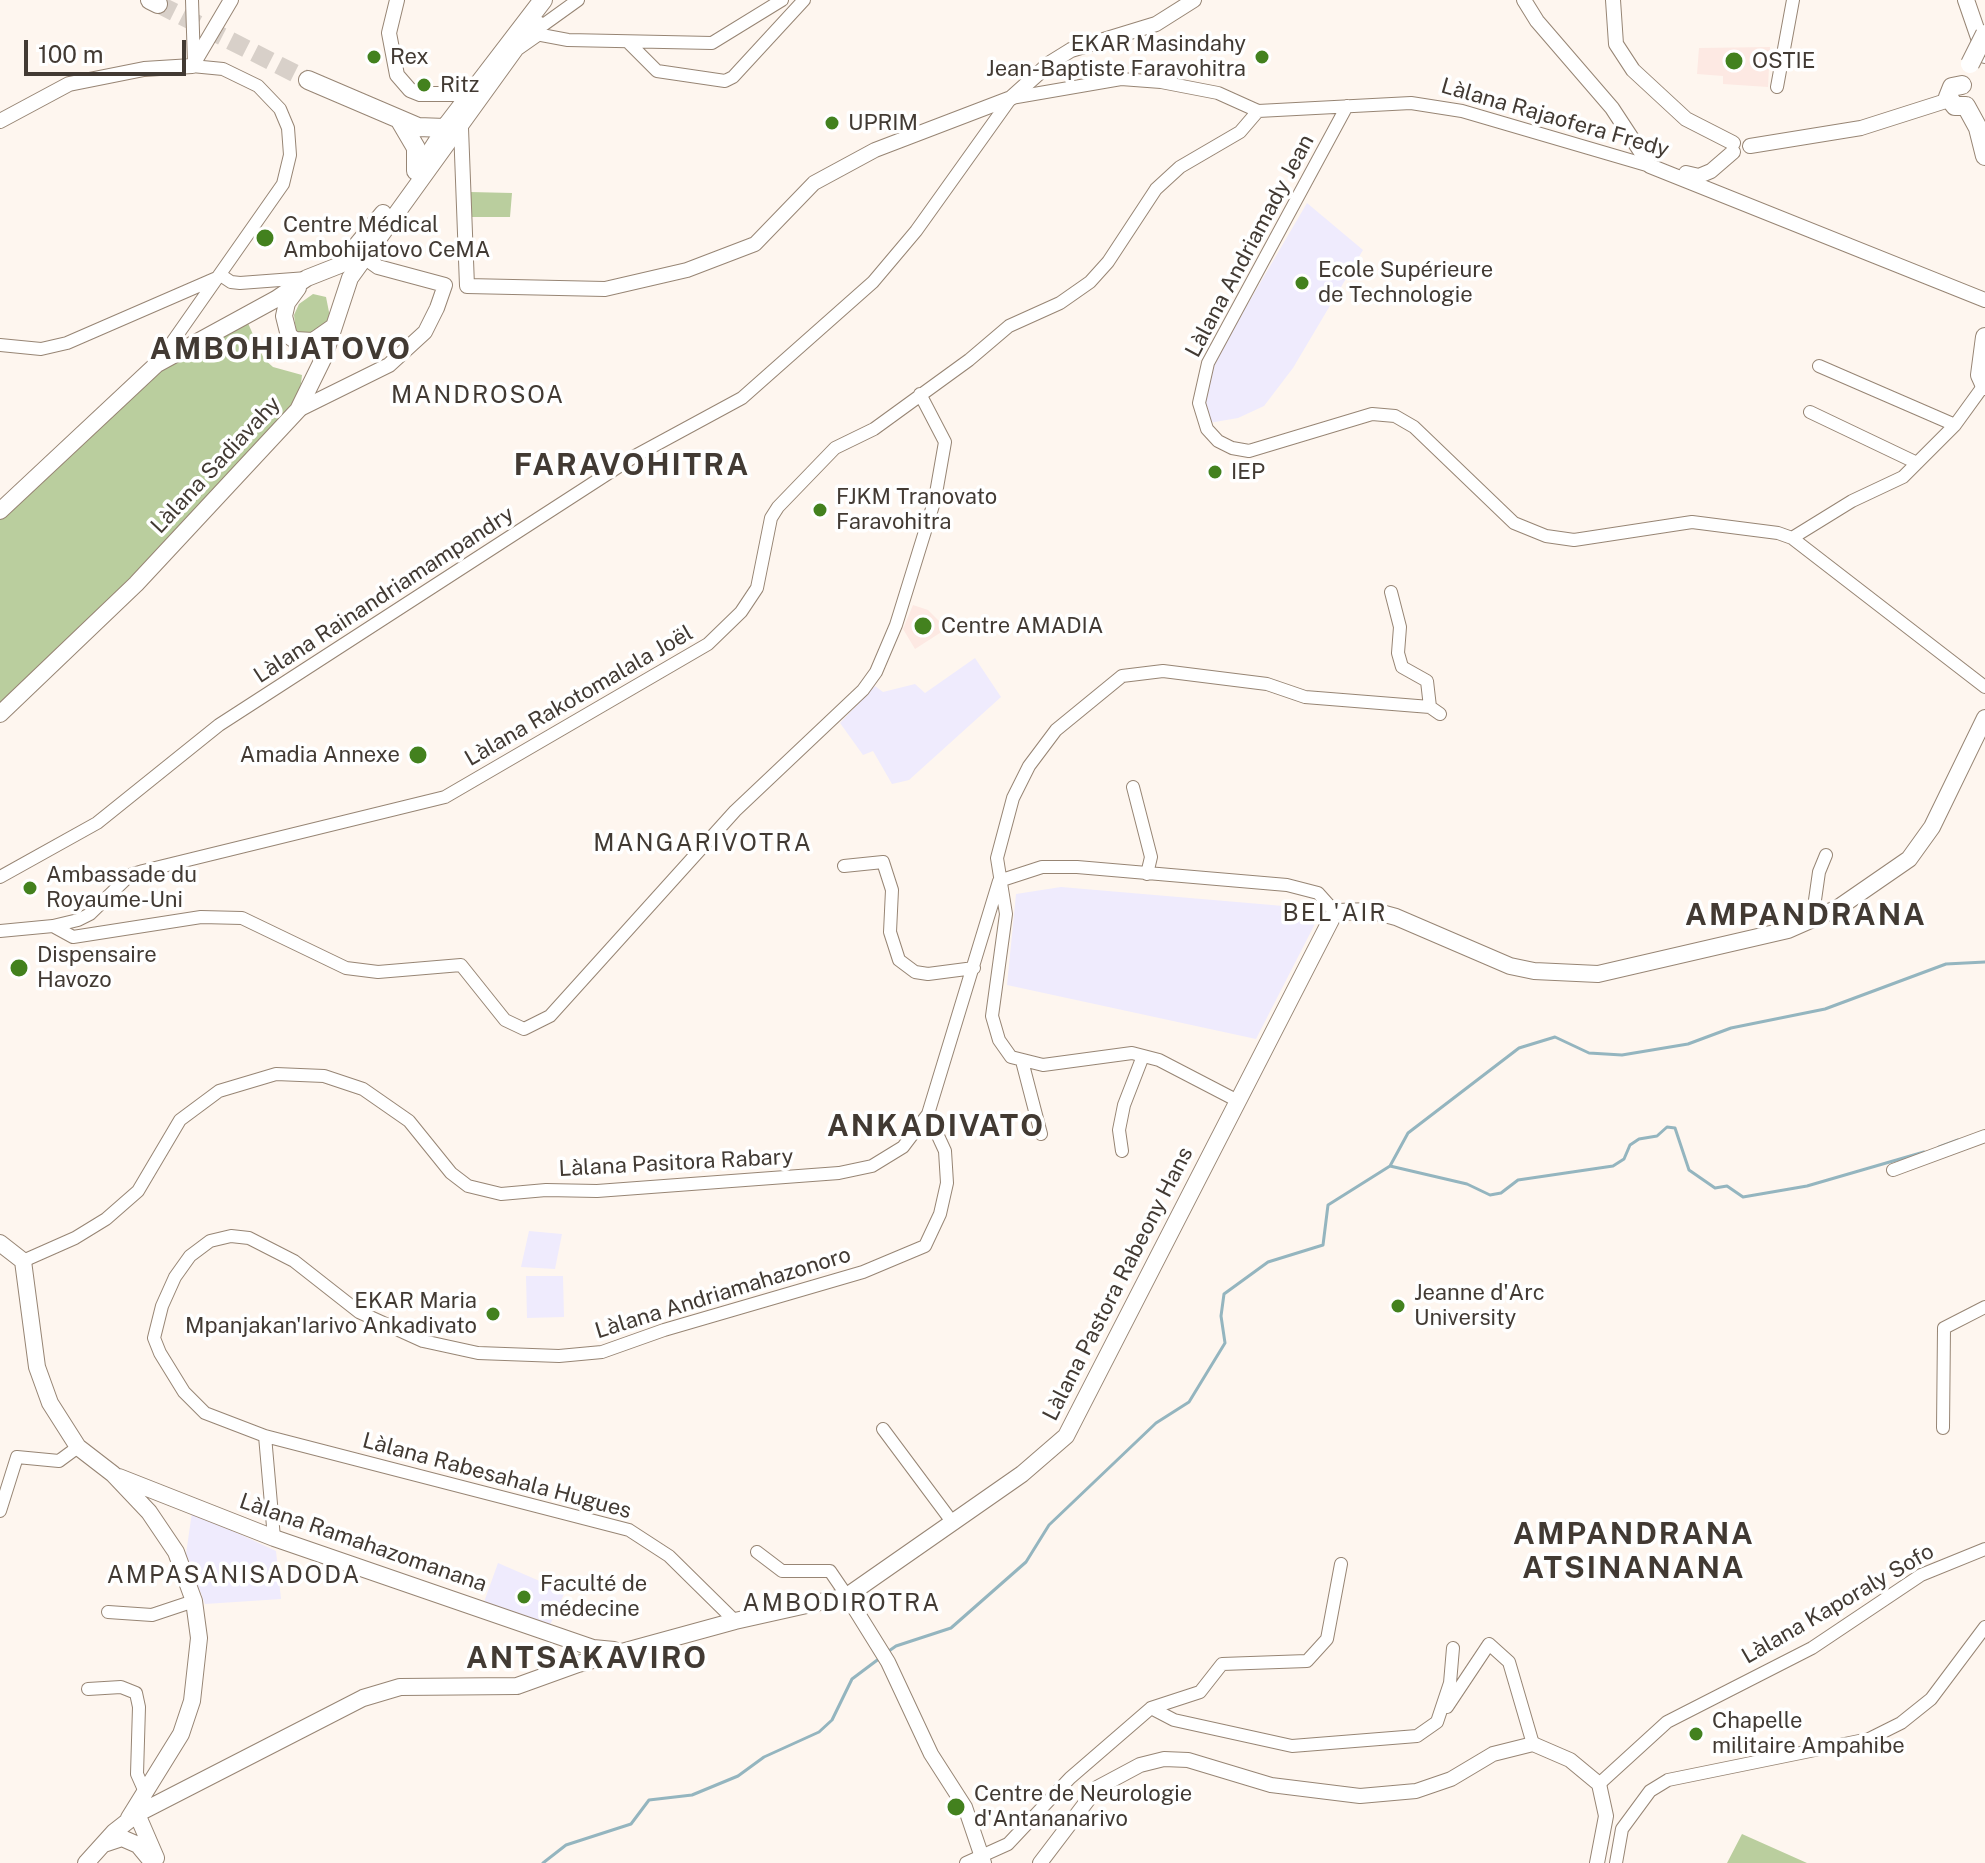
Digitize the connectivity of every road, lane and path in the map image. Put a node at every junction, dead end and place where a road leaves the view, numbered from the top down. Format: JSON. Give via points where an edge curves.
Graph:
{"nodes":[{"id":1,"x":192,"y":0,"type":"edge"},
{"id":2,"x":231,"y":0,"type":"edge"},
{"id":3,"x":397,"y":0,"type":"edge"},
{"id":4,"x":543,"y":0,"type":"edge"},
{"id":5,"x":578,"y":0,"type":"edge"},
{"id":6,"x":782,"y":0,"type":"edge"},
{"id":7,"x":804,"y":0,"type":"edge"},
{"id":8,"x":1194,"y":0,"type":"edge"},
{"id":9,"x":1524,"y":0,"type":"edge"},
{"id":10,"x":1613,"y":0,"type":"edge"},
{"id":11,"x":1793,"y":0,"type":"edge"},
{"id":12,"x":1966,"y":0,"type":"edge"},
{"id":13,"x":534,"y":28,"type":"junction"},
{"id":14,"x":1985,"y":34,"type":"edge"},
{"id":15,"x":628,"y":42,"type":"junction"},
{"id":16,"x":1977,"y":59,"type":"edge"},
{"id":17,"x":193,"y":64,"type":"junction"},
{"id":18,"x":308,"y":80,"type":"tunnel mouth"},
{"id":19,"x":1777,"y":87,"type":"dead end"},
{"id":20,"x":470,"y":94,"type":"junction"},
{"id":21,"x":1011,"y":98,"type":"junction"},
{"id":22,"x":1958,"y":103,"type":"junction"},
{"id":23,"x":1347,"y":106,"type":"junction"},
{"id":24,"x":1258,"y":111,"type":"junction"},
{"id":25,"x":397,"y":117,"type":"junction"},
{"id":26,"x":0,"y":121,"type":"edge"},
{"id":27,"x":453,"y":128,"type":"junction"},
{"id":28,"x":1734,"y":150,"type":"junction"},
{"id":29,"x":1985,"y":156,"type":"edge"},
{"id":30,"x":1650,"y":166,"type":"junction"},
{"id":31,"x":416,"y":171,"type":"junction"},
{"id":32,"x":1702,"y":185,"type":"junction"},
{"id":33,"x":356,"y":258,"type":"junction"},
{"id":34,"x":222,"y":276,"type":"junction"},
{"id":35,"x":307,"y":278,"type":"junction"},
{"id":36,"x":445,"y":285,"type":"junction"},
{"id":37,"x":467,"y":286,"type":"junction"},
{"id":38,"x":1985,"y":300,"type":"edge"},
{"id":39,"x":333,"y":327,"type":"junction"},
{"id":40,"x":1985,"y":337,"type":"edge"},
{"id":41,"x":0,"y":345,"type":"edge"},
{"id":42,"x":157,"y":364,"type":"junction"},
{"id":43,"x":1819,"y":366,"type":"dead end"},
{"id":44,"x":1984,"y":386,"type":"edge"},
{"id":45,"x":920,"y":394,"type":"junction"},
{"id":46,"x":298,"y":410,"type":"junction"},
{"id":47,"x":1810,"y":412,"type":"dead end"},
{"id":48,"x":1955,"y":425,"type":"junction"},
{"id":49,"x":1917,"y":463,"type":"junction"},
{"id":50,"x":0,"y":511,"type":"edge"},
{"id":51,"x":1792,"y":538,"type":"junction"},
{"id":52,"x":1391,"y":592,"type":"dead end"},
{"id":53,"x":1985,"y":687,"type":"edge"},
{"id":54,"x":0,"y":714,"type":"edge"},
{"id":55,"x":1985,"y":718,"type":"edge"},
{"id":56,"x":1133,"y":787,"type":"dead end"},
{"id":57,"x":1826,"y":855,"type":"dead end"},
{"id":58,"x":844,"y":866,"type":"dead end"},
{"id":59,"x":1147,"y":874,"type":"junction"},
{"id":60,"x":0,"y":877,"type":"edge"},
{"id":61,"x":999,"y":881,"type":"junction"},
{"id":62,"x":1335,"y":912,"type":"junction"},
{"id":63,"x":1812,"y":921,"type":"junction"},
{"id":64,"x":53,"y":926,"type":"junction"},
{"id":65,"x":0,"y":931,"type":"edge"},
{"id":66,"x":974,"y":968,"type":"junction"},
{"id":67,"x":1143,"y":1056,"type":"junction"},
{"id":68,"x":1022,"y":1061,"type":"junction"},
{"id":69,"x":1236,"y":1100,"type":"junction"},
{"id":70,"x":928,"y":1114,"type":"junction"},
{"id":71,"x":1041,"y":1134,"type":"dead end"},
{"id":72,"x":1985,"y":1136,"type":"edge"},
{"id":73,"x":1122,"y":1151,"type":"dead end"},
{"id":74,"x":1893,"y":1170,"type":"dead end"},
{"id":75,"x":0,"y":1243,"type":"edge"},
{"id":76,"x":23,"y":1261,"type":"junction"},
{"id":77,"x":1985,"y":1307,"type":"edge"},
{"id":78,"x":1943,"y":1428,"type":"dead end"},
{"id":79,"x":883,"y":1429,"type":"dead end"},
{"id":80,"x":265,"y":1436,"type":"junction"},
{"id":81,"x":78,"y":1447,"type":"junction"},
{"id":82,"x":113,"y":1474,"type":"junction"},
{"id":83,"x":161,"y":1494,"type":"junction"},
{"id":84,"x":0,"y":1511,"type":"edge"},
{"id":85,"x":149,"y":1512,"type":"junction"},
{"id":86,"x":953,"y":1523,"type":"junction"},
{"id":87,"x":274,"y":1538,"type":"junction"},
{"id":88,"x":1985,"y":1549,"type":"edge"},
{"id":89,"x":757,"y":1552,"type":"dead end"},
{"id":90,"x":1341,"y":1564,"type":"dead end"},
{"id":91,"x":847,"y":1596,"type":"junction"},
{"id":92,"x":194,"y":1601,"type":"junction"},
{"id":93,"x":108,"y":1612,"type":"dead end"},
{"id":94,"x":735,"y":1621,"type":"junction"},
{"id":95,"x":1985,"y":1627,"type":"edge"},
{"id":96,"x":573,"y":1641,"type":"junction"},
{"id":97,"x":647,"y":1646,"type":"junction"},
{"id":98,"x":1453,"y":1648,"type":"dead end"},
{"id":99,"x":577,"y":1670,"type":"junction"},
{"id":100,"x":88,"y":1689,"type":"dead end"},
{"id":101,"x":1151,"y":1708,"type":"junction"},
{"id":102,"x":1437,"y":1722,"type":"junction"},
{"id":103,"x":1533,"y":1744,"type":"junction"},
{"id":104,"x":1599,"y":1784,"type":"junction"},
{"id":105,"x":150,"y":1798,"type":"junction"},
{"id":106,"x":132,"y":1817,"type":"junction"},
{"id":107,"x":103,"y":1844,"type":"junction"},
{"id":108,"x":983,"y":1860,"type":"edge"},
{"id":109,"x":86,"y":1863,"type":"edge"},
{"id":110,"x":155,"y":1863,"type":"edge"},
{"id":111,"x":966,"y":1863,"type":"edge"},
{"id":112,"x":1040,"y":1863,"type":"edge"},
{"id":113,"x":1597,"y":1863,"type":"edge"},
{"id":114,"x":1616,"y":1863,"type":"edge"}],
"edges":[{"from":1,"to":17,"type":"street"},
{"from":2,"to":17,"type":"street"},
{"from":3,"to":20,"type":"street","via":[[389,33],[397,75],[420,94]]},
{"from":4,"to":13,"type":"main road"},
{"from":5,"to":13,"type":"street"},
{"from":6,"to":15,"type":"street","via":[[712,43]]},
{"from":7,"to":15,"type":"street","via":[[725,81],[657,71]]},
{"from":8,"to":21,"type":"street","via":[[1156,24],[1071,50]]},
{"from":9,"to":30,"type":"street","via":[[1612,108]]},
{"from":10,"to":28,"type":"street","via":[[1616,44],[1633,70],[1686,119]]},
{"from":11,"to":19,"type":"street"},
{"from":12,"to":16,"type":"main road"},
{"from":13,"to":15,"type":"street","via":[[568,40]]},
{"from":13,"to":20,"type":"main road","via":[[506,47]]},
{"from":13,"to":27,"type":"main road"},
{"from":14,"to":16,"type":"main road","bridge":true},
{"from":16,"to":22,"type":"main road","via":[[1962,85],[1970,92]]},
{"from":17,"to":26,"type":"street","via":[[69,84]]},
{"from":17,"to":34,"type":"street","via":[[223,69],[258,86],[280,109],[288,128],[290,155],[283,184],[222,268]]},
{"from":18,"to":25,"type":"main road"},
{"from":20,"to":27,"type":"main road"},
{"from":21,"to":24,"type":"street","via":[[1091,82],[1141,80],[1218,93]]},
{"from":21,"to":37,"type":"street","via":[[875,150],[814,183],[755,244],[687,270],[605,289]]},
{"from":21,"to":60,"type":"street","name":"Làlana Rainandriamampandry","via":[[873,282],[742,398],[635,456],[219,725],[97,823]]},
{"from":22,"to":28,"type":"street","via":[[1861,128],[1750,146],[1746,156]]},
{"from":22,"to":29,"type":"main road","via":[[1978,128]]},
{"from":23,"to":24,"type":"street","name":"Làlana Rajaofera Fredy"},
{"from":23,"to":30,"type":"street","name":"Làlana Rajaofera Fredy","via":[[1439,106]]},
{"from":23,"to":51,"type":"street","name":"Làlana Andriamady Jean","via":[[1208,363],[1199,403],[1207,429],[1232,448],[1249,451],[1372,414],[1395,416],[1414,427],[1514,523],[1546,536],[1574,540],[1692,522]]},
{"from":24,"to":45,"type":"street","name":"Làlana Rakotomalala Joël","via":[[1240,132],[1180,167],[1156,189],[1090,282],[1060,303],[1009,326]]},
{"from":25,"to":27,"type":"main road","via":[[428,129]]},
{"from":25,"to":31,"type":"main road","via":[[416,148]]},
{"from":27,"to":31,"type":"main road"},
{"from":27,"to":33,"type":"main road","name":"Làlana Sadiavahy"},
{"from":27,"to":37,"type":"street"},
{"from":28,"to":30,"type":"street","via":[[1721,165],[1699,176]]},
{"from":28,"to":32,"type":"street"},
{"from":30,"to":32,"type":"street","name":"Làlana Rajaofera Fredy"},
{"from":31,"to":33,"type":"main road"},
{"from":32,"to":38,"type":"street","name":"Làlana Rajaofera Fredy"},
{"from":33,"to":35,"type":"main road"},
{"from":33,"to":36,"type":"street"},
{"from":33,"to":39,"type":"main road","name":"Làlana Sadiavahy"},
{"from":34,"to":35,"type":"street","via":[[240,283]]},
{"from":34,"to":41,"type":"street","via":[[67,343],[41,349]]},
{"from":34,"to":42,"type":"street"},
{"from":35,"to":39,"type":"main road","via":[[287,303],[289,336],[313,341]]},
{"from":35,"to":42,"type":"main road"},
{"from":36,"to":37,"type":"street"},
{"from":36,"to":46,"type":"street","via":[[425,332],[389,365]]},
{"from":39,"to":46,"type":"main road","name":"Làlana Sadiavahy"},
{"from":40,"to":44,"type":"main road","via":[[1980,375]]},
{"from":42,"to":50,"type":"main road"},
{"from":43,"to":48,"type":"street"},
{"from":44,"to":48,"type":"street"},
{"from":45,"to":64,"type":"street","name":"Làlana Rakotomalala Joël","via":[[874,429],[835,448],[778,507],[771,518],[757,588],[708,644],[445,797],[130,875],[90,914]]},
{"from":45,"to":64,"type":"street","via":[[945,442],[935,499],[876,672],[735,811],[550,1016],[524,1029],[505,1020],[461,965],[378,972],[346,968],[242,918],[201,917],[73,937]]},
{"from":46,"to":54,"type":"main road","name":"Làlana Sadiavahy","via":[[136,584]]},
{"from":47,"to":49,"type":"street"},
{"from":48,"to":49,"type":"street"},
{"from":49,"to":51,"type":"street","via":[[1903,477]]},
{"from":51,"to":53,"type":"street","name":"Làlana Andriamady Jean"},
{"from":52,"to":61,"type":"street","via":[[1402,667],[1427,681],[1435,710],[1305,697],[1267,684],[1163,671],[1122,676],[1056,730],[1029,766],[1002,832]]},
{"from":55,"to":63,"type":"main road","via":[[1922,845],[1889,875]]},
{"from":56,"to":59,"type":"street","via":[[1151,857]]},
{"from":57,"to":63,"type":"street"},
{"from":58,"to":66,"type":"street","via":[[883,862],[892,890],[890,932],[899,960],[928,974]]},
{"from":59,"to":61,"type":"street","via":[[1042,867]]},
{"from":59,"to":62,"type":"street","via":[[1287,885],[1318,893]]},
{"from":61,"to":66,"type":"street","name":"Làlana Pasitora Rabary"},
{"from":61,"to":68,"type":"street","via":[[1006,914],[992,1016],[999,1040],[1011,1057]]},
{"from":62,"to":63,"type":"main road","via":[[1374,911],[1396,917],[1510,966],[1598,974],[1749,941]]},
{"from":62,"to":69,"type":"main road","name":"Làlana Pastora Rabeony Hans"},
{"from":64,"to":65,"type":"street","name":"Làlana Rakotomalala Joël"},
{"from":66,"to":70,"type":"street","name":"Làlana Pasitora Rabary"},
{"from":67,"to":68,"type":"street","via":[[1043,1065]]},
{"from":67,"to":69,"type":"street"},
{"from":67,"to":73,"type":"street","via":[[1124,1105]]},
{"from":68,"to":71,"type":"street"},
{"from":69,"to":86,"type":"main road","name":"Làlana Pastora Rabeony Hans","via":[[1066,1436]]},
{"from":70,"to":76,"type":"street","name":"Làlana Pasitora Rabary","via":[[903,1147],[872,1166],[839,1173],[501,1194],[460,1180],[409,1121],[363,1089],[324,1076],[276,1074],[219,1091],[180,1120],[138,1191],[106,1219]]},
{"from":70,"to":80,"type":"street","name":"Làlana Andriamahazonoro","via":[[945,1151],[947,1183],[925,1246],[863,1272],[602,1352],[478,1353],[423,1341],[359,1312],[294,1261],[249,1238],[210,1241],[175,1277],[154,1338],[184,1392],[205,1413]]},
{"from":72,"to":74,"type":"street"},
{"from":75,"to":76,"type":"main road"},
{"from":76,"to":81,"type":"main road","via":[[37,1367],[50,1403]]},
{"from":77,"to":78,"type":"street","via":[[1948,1324],[1943,1332]]},
{"from":79,"to":86,"type":"street"},
{"from":80,"to":87,"type":"street"},
{"from":80,"to":94,"type":"street","name":"Làlana Rabesahala Hugues","via":[[629,1530],[658,1546]]},
{"from":81,"to":82,"type":"main road"},
{"from":81,"to":84,"type":"street","via":[[59,1461],[17,1457]]},
{"from":82,"to":83,"type":"main road","name":"Làlana Ramahazomanana"},
{"from":82,"to":85,"type":"main road"},
{"from":83,"to":85,"type":"main road","via":[[150,1501]]},
{"from":83,"to":87,"type":"main road","name":"Làlana Ramahazomanana"},
{"from":85,"to":92,"type":"main road","via":[[176,1552]]},
{"from":86,"to":91,"type":"main road","name":"Làlana Pastora Rabeony Hans"},
{"from":87,"to":96,"type":"main road","name":"Làlana Ramahazomanana"},
{"from":88,"to":104,"type":"street","name":"Làlana Kaporaly Sofo","via":[[1921,1575],[1812,1648],[1667,1722]]},
{"from":89,"to":91,"type":"street","via":[[782,1571],[830,1571]]},
{"from":90,"to":101,"type":"street","via":[[1327,1639],[1307,1661],[1222,1664],[1200,1692]]},
{"from":91,"to":94,"type":"main road"},
{"from":91,"to":108,"type":"street","via":[[965,1807]]},
{"from":92,"to":93,"type":"street","via":[[152,1615]]},
{"from":92,"to":105,"type":"main road","via":[[199,1638],[192,1701]]},
{"from":94,"to":97,"type":"main road"},
{"from":95,"to":114,"type":"street","via":[[1931,1699],[1869,1739],[1668,1780],[1650,1791],[1622,1829]]},
{"from":96,"to":97,"type":"main road","name":"Làlana Ramahazomanana","via":[[606,1650]]},
{"from":96,"to":99,"type":"main road"},
{"from":97,"to":99,"type":"main road"},
{"from":98,"to":102,"type":"street","via":[[1450,1683]]},
{"from":99,"to":105,"type":"main road","via":[[542,1687],[400,1687],[363,1698]]},
{"from":100,"to":105,"type":"street","via":[[121,1687],[136,1693],[137,1774]]},
{"from":101,"to":102,"type":"street","via":[[1174,1720],[1292,1746],[1417,1736]]},
{"from":101,"to":108,"type":"street","via":[[1070,1778],[1008,1844]]},
{"from":102,"to":103,"type":"street","via":[[1489,1644],[1509,1662]]},
{"from":103,"to":104,"type":"street","via":[[1570,1760]]},
{"from":103,"to":112,"type":"street","via":[[1493,1754],[1451,1779],[1416,1791],[1360,1796],[1271,1785],[1188,1760],[1164,1759],[1140,1765],[1097,1788]]},
{"from":104,"to":113,"type":"street","via":[[1606,1816]]},
{"from":105,"to":106,"type":"main road"},
{"from":106,"to":107,"type":"main road"},
{"from":106,"to":110,"type":"main road"},
{"from":107,"to":109,"type":"main road"},
{"from":107,"to":110,"type":"main road","via":[[122,1838],[138,1845]]},
{"from":108,"to":111,"type":"street"}]}
